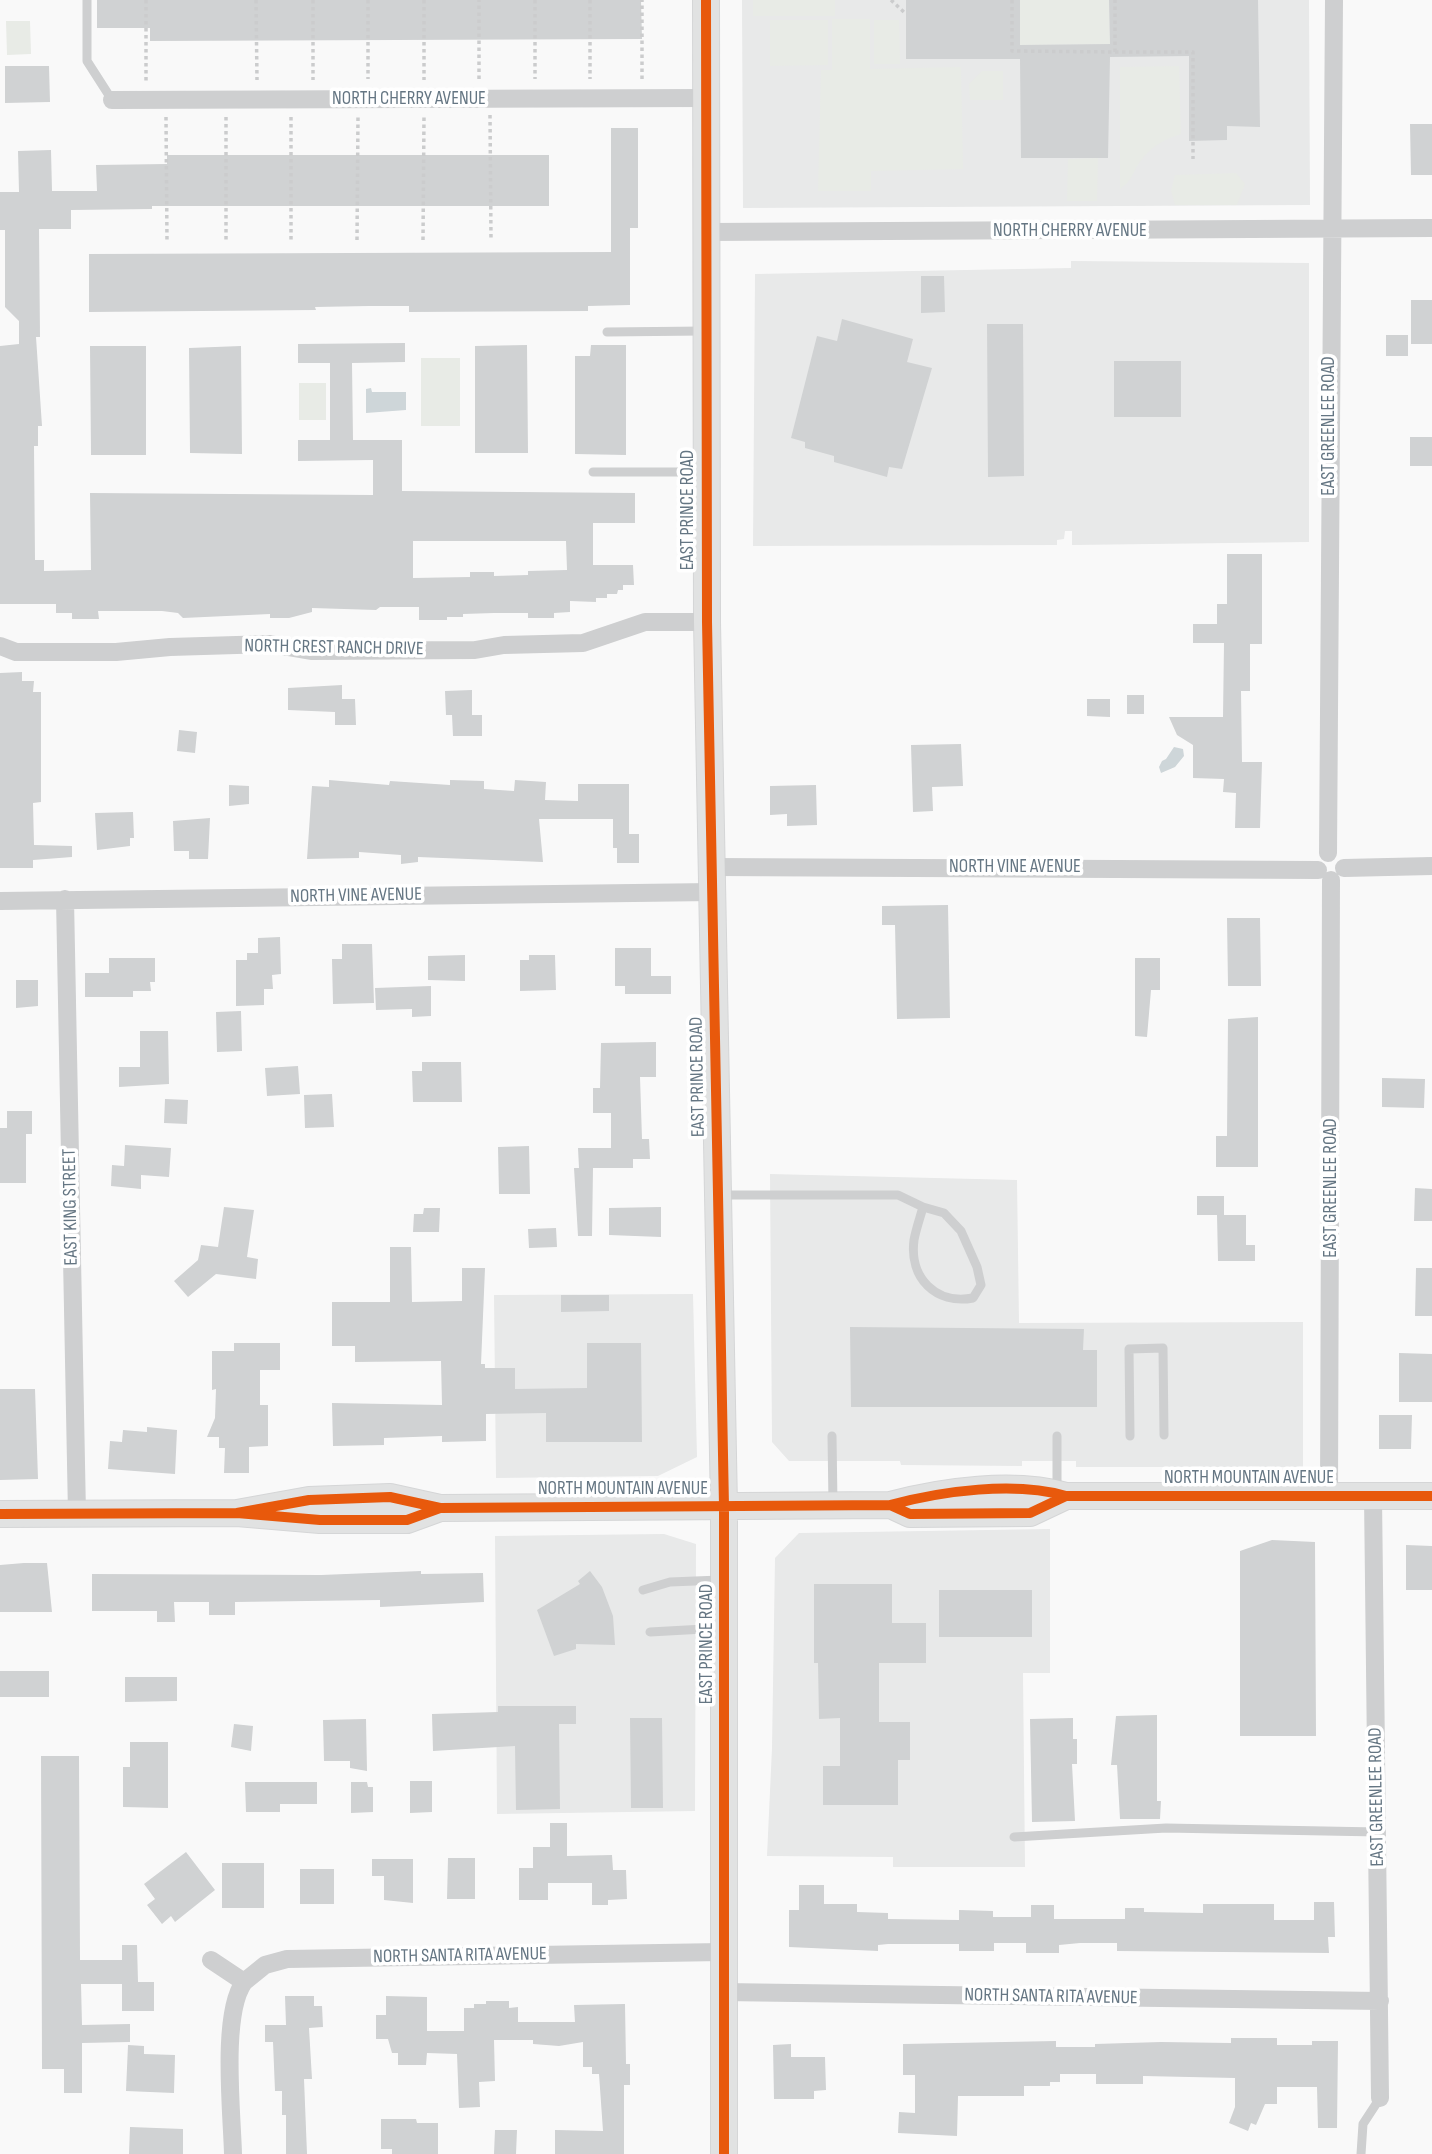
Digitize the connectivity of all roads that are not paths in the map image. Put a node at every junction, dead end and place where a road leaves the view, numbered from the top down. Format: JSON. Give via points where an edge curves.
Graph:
{"nodes":[{"id":1,"x":87,"y":0,"type":"edge"},
{"id":2,"x":706,"y":0,"type":"edge"},
{"id":3,"x":1334,"y":0,"type":"edge"},
{"id":4,"x":707,"y":98,"type":"junction"},
{"id":5,"x":112,"y":100,"type":"joint"},
{"id":6,"x":1432,"y":229,"type":"edge"},
{"id":7,"x":1330,"y":230,"type":"junction"},
{"id":8,"x":707,"y":232,"type":"junction"},
{"id":9,"x":706,"y":331,"type":"junction"},
{"id":10,"x":607,"y":332,"type":"dead end"},
{"id":11,"x":705,"y":471,"type":"junction"},
{"id":12,"x":593,"y":472,"type":"dead end"},
{"id":13,"x":707,"y":622,"type":"junction"},
{"id":14,"x":0,"y":646,"type":"edge"},
{"id":15,"x":1432,"y":866,"type":"edge"},
{"id":16,"x":1331,"y":873,"type":"junction"},
{"id":17,"x":712,"y":879,"type":"junction"},
{"id":18,"x":65,"y":899,"type":"junction"},
{"id":19,"x":0,"y":901,"type":"edge"},
{"id":20,"x":718,"y":1195,"type":"junction"},
{"id":21,"x":923,"y":1208,"type":"junction"},
{"id":22,"x":1164,"y":1435,"type":"dead end"},
{"id":23,"x":832,"y":1436,"type":"dead end"},
{"id":24,"x":1057,"y":1436,"type":"dead end"},
{"id":25,"x":1130,"y":1436,"type":"dead end"},
{"id":26,"x":1062,"y":1495,"type":"junction"},
{"id":27,"x":1329,"y":1496,"type":"junction"},
{"id":28,"x":1373,"y":1496,"type":"junction"},
{"id":29,"x":1432,"y":1496,"type":"edge"},
{"id":30,"x":833,"y":1505,"type":"junction"},
{"id":31,"x":724,"y":1506,"type":"junction"},
{"id":32,"x":0,"y":1514,"type":"edge"},
{"id":33,"x":76,"y":1514,"type":"junction"},
{"id":34,"x":724,"y":1580,"type":"junction"},
{"id":35,"x":643,"y":1590,"type":"dead end"},
{"id":36,"x":724,"y":1628,"type":"junction"},
{"id":37,"x":650,"y":1632,"type":"dead end"},
{"id":38,"x":1377,"y":1832,"type":"junction"},
{"id":39,"x":1014,"y":1837,"type":"dead end"},
{"id":40,"x":722,"y":1952,"type":"junction"},
{"id":41,"x":211,"y":1960,"type":"dead end"},
{"id":42,"x":244,"y":1982,"type":"junction"},
{"id":43,"x":722,"y":1992,"type":"junction"},
{"id":44,"x":1380,"y":2001,"type":"junction"},
{"id":45,"x":1380,"y":2098,"type":"joint"},
{"id":46,"x":233,"y":2154,"type":"edge"},
{"id":47,"x":724,"y":2154,"type":"edge"},
{"id":48,"x":1361,"y":2154,"type":"edge"}],
"edges":[{"from":1,"to":5,"type":"lane","via":[[87,61]]},
{"from":2,"to":4,"type":"main road","name":"EAST PRINCE ROAD"},
{"from":3,"to":7,"type":"street","name":"EAST GREENLEE ROAD"},
{"from":4,"to":5,"type":"street","name":"NORTH CHERRY AVENUE"},
{"from":4,"to":8,"type":"main road","name":"EAST PRINCE ROAD"},
{"from":6,"to":7,"type":"street","name":"NORTH CHERRY AVENUE"},
{"from":7,"to":8,"type":"street","name":"NORTH CHERRY AVENUE"},
{"from":7,"to":16,"type":"street","name":"EAST GREENLEE ROAD","via":[[1328,853],[1340,856]]},
{"from":8,"to":9,"type":"main road","name":"EAST PRINCE ROAD"},
{"from":9,"to":10,"type":"lane"},
{"from":9,"to":11,"type":"main road","name":"EAST PRINCE ROAD"},
{"from":11,"to":12,"type":"lane"},
{"from":11,"to":13,"type":"main road","name":"EAST PRINCE ROAD"},
{"from":13,"to":14,"type":"street","name":"NORTH CREST RANCH DRIVE","via":[[645,622],[583,643],[475,650],[311,651],[270,644],[16,652]]},
{"from":13,"to":17,"type":"main road","name":"EAST PRINCE ROAD"},
{"from":15,"to":16,"type":"street","name":"NORTH VINE AVENUE"},
{"from":16,"to":17,"type":"street","name":"NORTH VINE AVENUE"},
{"from":16,"to":27,"type":"street","name":"EAST GREENLEE ROAD"},
{"from":17,"to":18,"type":"street","name":"NORTH VINE AVENUE"},
{"from":17,"to":20,"type":"main road","name":"EAST PRINCE ROAD"},
{"from":18,"to":19,"type":"street","name":"NORTH VINE AVENUE"},
{"from":18,"to":33,"type":"street","name":"EAST KING STREET"},
{"from":20,"to":21,"type":"lane","via":[[898,1195]]},
{"from":20,"to":31,"type":"main road","name":"EAST PRINCE ROAD"},
{"from":21,"to":21,"type":"lane","via":[[944,1213],[961,1231],[981,1285],[973,1298],[954,1302],[936,1294],[917,1271],[914,1242]]},
{"from":22,"to":25,"type":"lane","via":[[1163,1348],[1129,1349]]},
{"from":23,"to":30,"type":"lane"},
{"from":24,"to":26,"type":"lane"},
{"from":26,"to":27,"type":"main road","name":"NORTH MOUNTAIN AVENUE"},
{"from":26,"to":30,"type":"main road","name":"NORTH MOUNTAIN AVENUE","via":[[1030,1513],[910,1514],[890,1505]]},
{"from":27,"to":28,"type":"main road","name":"NORTH MOUNTAIN AVENUE"},
{"from":28,"to":29,"type":"main road","name":"NORTH MOUNTAIN AVENUE"},
{"from":28,"to":38,"type":"street","name":"EAST GREENLEE ROAD"},
{"from":30,"to":31,"type":"main road","name":"NORTH MOUNTAIN AVENUE"},
{"from":31,"to":33,"type":"main road","name":"NORTH MOUNTAIN AVENUE","via":[[440,1508],[390,1497],[309,1500],[237,1513]]},
{"from":31,"to":34,"type":"main road","name":"EAST PRINCE ROAD"},
{"from":32,"to":33,"type":"main road","name":"NORTH MOUNTAIN AVENUE"},
{"from":34,"to":35,"type":"lane","via":[[670,1582]]},
{"from":34,"to":36,"type":"main road","name":"EAST PRINCE ROAD"},
{"from":36,"to":37,"type":"lane"},
{"from":36,"to":40,"type":"main road","name":"EAST PRINCE ROAD"},
{"from":38,"to":39,"type":"lane","via":[[1166,1828]]},
{"from":38,"to":44,"type":"street","name":"EAST GREENLEE ROAD"},
{"from":40,"to":42,"type":"street","name":"NORTH SANTA RITA AVENUE","via":[[287,1959],[265,1965]]},
{"from":40,"to":43,"type":"main road","name":"EAST PRINCE ROAD"},
{"from":41,"to":42,"type":"street"},
{"from":42,"to":46,"type":"street","via":[[231,2023]]},
{"from":43,"to":44,"type":"street","name":"NORTH SANTA RITA AVENUE"},
{"from":43,"to":47,"type":"main road","name":"EAST PRINCE ROAD"},
{"from":44,"to":45,"type":"street","name":"EAST GREENLEE ROAD"},
{"from":45,"to":48,"type":"lane","via":[[1363,2124]]}]}
